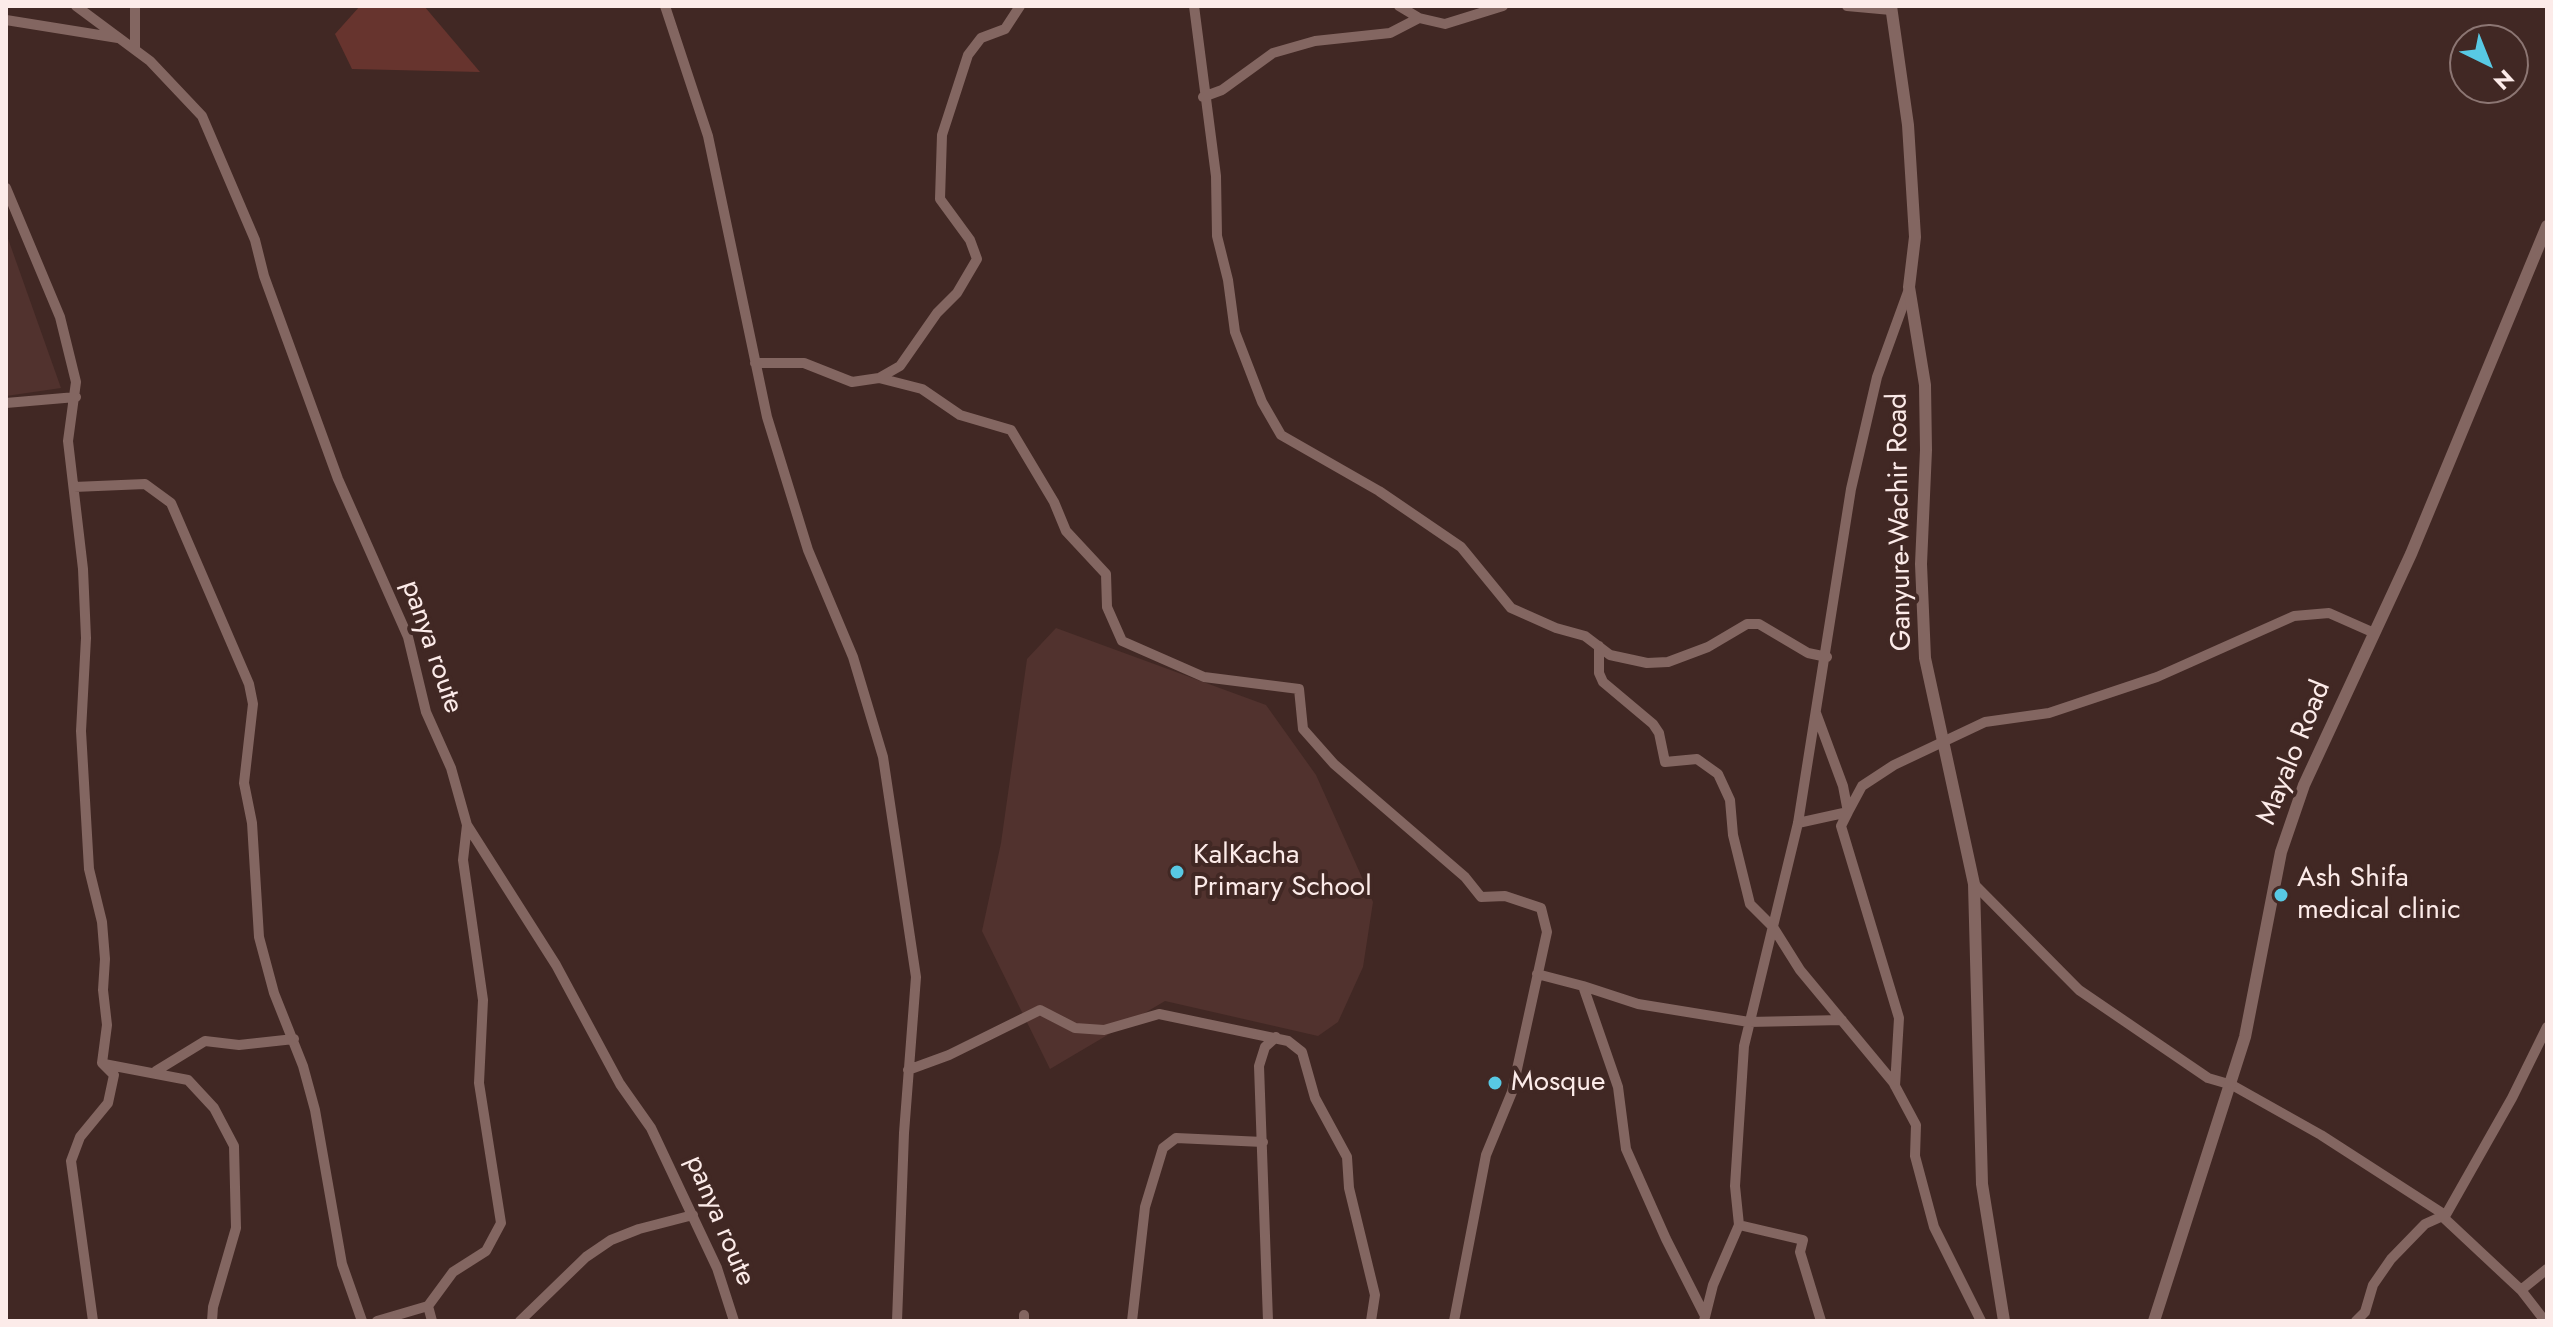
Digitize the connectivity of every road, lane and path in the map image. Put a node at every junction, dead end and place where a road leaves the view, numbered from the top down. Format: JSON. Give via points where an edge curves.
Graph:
{"nodes":[{"id":1,"x":76,"y":6,"type":"edge"},
{"id":2,"x":135,"y":6,"type":"edge"},
{"id":3,"x":665,"y":6,"type":"edge"},
{"id":4,"x":1020,"y":6,"type":"edge"},
{"id":5,"x":1194,"y":6,"type":"edge"},
{"id":6,"x":1399,"y":6,"type":"edge"},
{"id":7,"x":1503,"y":6,"type":"edge"},
{"id":8,"x":1847,"y":6,"type":"edge"},
{"id":9,"x":1891,"y":8,"type":"edge"},
{"id":10,"x":1419,"y":18,"type":"junction"},
{"id":11,"x":6,"y":20,"type":"edge"},
{"id":12,"x":120,"y":38,"type":"junction"},
{"id":13,"x":135,"y":49,"type":"junction"},
{"id":14,"x":1203,"y":97,"type":"junction"},
{"id":15,"x":6,"y":188,"type":"edge"},
{"id":16,"x":2547,"y":226,"type":"edge"},
{"id":17,"x":1909,"y":287,"type":"junction"},
{"id":18,"x":755,"y":363,"type":"junction"},
{"id":19,"x":879,"y":378,"type":"junction"},
{"id":20,"x":76,"y":397,"type":"junction"},
{"id":21,"x":6,"y":403,"type":"edge"},
{"id":22,"x":74,"y":487,"type":"junction"},
{"id":23,"x":2372,"y":632,"type":"junction"},
{"id":24,"x":1599,"y":646,"type":"junction"},
{"id":25,"x":1827,"y":657,"type":"junction"},
{"id":26,"x":1816,"y":713,"type":"junction"},
{"id":27,"x":1943,"y":742,"type":"junction"},
{"id":28,"x":1848,"y":812,"type":"junction"},
{"id":29,"x":1798,"y":823,"type":"junction"},
{"id":30,"x":467,"y":825,"type":"junction"},
{"id":31,"x":1974,"y":884,"type":"junction"},
{"id":32,"x":1773,"y":927,"type":"junction"},
{"id":33,"x":1537,"y":974,"type":"junction"},
{"id":34,"x":1583,"y":986,"type":"junction"},
{"id":35,"x":1842,"y":1020,"type":"junction"},
{"id":36,"x":1749,"y":1022,"type":"junction"},
{"id":37,"x":2547,"y":1027,"type":"edge"},
{"id":38,"x":1276,"y":1037,"type":"junction"},
{"id":39,"x":294,"y":1039,"type":"junction"},
{"id":40,"x":102,"y":1063,"type":"junction"},
{"id":41,"x":908,"y":1070,"type":"junction"},
{"id":42,"x":156,"y":1071,"type":"junction"},
{"id":43,"x":2232,"y":1085,"type":"junction"},
{"id":44,"x":1895,"y":1088,"type":"junction"},
{"id":45,"x":1263,"y":1142,"type":"junction"},
{"id":46,"x":693,"y":1215,"type":"junction"},
{"id":47,"x":2445,"y":1215,"type":"junction"},
{"id":48,"x":1739,"y":1225,"type":"junction"},
{"id":49,"x":2547,"y":1269,"type":"edge"},
{"id":50,"x":2521,"y":1290,"type":"junction"},
{"id":51,"x":428,"y":1306,"type":"junction"},
{"id":52,"x":1704,"y":1318,"type":"edge"},
{"id":53,"x":93,"y":1321,"type":"edge"},
{"id":54,"x":212,"y":1321,"type":"edge"},
{"id":55,"x":362,"y":1321,"type":"edge"},
{"id":56,"x":377,"y":1321,"type":"edge"},
{"id":57,"x":432,"y":1321,"type":"edge"},
{"id":58,"x":520,"y":1321,"type":"edge"},
{"id":59,"x":734,"y":1321,"type":"edge"},
{"id":60,"x":897,"y":1321,"type":"edge"},
{"id":61,"x":1132,"y":1321,"type":"edge"},
{"id":62,"x":1268,"y":1321,"type":"edge"},
{"id":63,"x":1371,"y":1321,"type":"edge"},
{"id":64,"x":1454,"y":1321,"type":"edge"},
{"id":65,"x":1821,"y":1321,"type":"edge"},
{"id":66,"x":1981,"y":1321,"type":"edge"},
{"id":67,"x":2004,"y":1321,"type":"edge"},
{"id":68,"x":2154,"y":1321,"type":"edge"},
{"id":69,"x":2356,"y":1321,"type":"edge"},
{"id":70,"x":2545,"y":1321,"type":"edge"}],
"edges":[{"from":1,"to":12,"type":"street","name":"panya route"},
{"from":2,"to":13,"type":"street"},
{"from":3,"to":18,"type":"street","via":[[708,136]]},
{"from":4,"to":19,"type":"street","via":[[1005,29],[981,38],[968,55],[942,135],[940,199],[970,240],[977,259],[900,366]]},
{"from":5,"to":14,"type":"street"},
{"from":6,"to":10,"type":"street"},
{"from":7,"to":10,"type":"street","via":[[1445,24]]},
{"from":8,"to":9,"type":"street"},
{"from":9,"to":17,"type":"street","name":"Ganyure-Wachir Road","via":[[1908,125],[1915,237]]},
{"from":10,"to":14,"type":"street","via":[[1390,33],[1315,41],[1273,53],[1222,90]]},
{"from":11,"to":12,"type":"street"},
{"from":12,"to":13,"type":"street","name":"panya route"},
{"from":13,"to":30,"type":"street","name":"panya route","via":[[202,116],[228,173],[338,479],[408,637],[426,712],[451,768]]},
{"from":14,"to":24,"type":"street","via":[[1216,176],[1217,236],[1235,332],[1281,435],[1379,491],[1461,547],[1511,608]]},
{"from":15,"to":20,"type":"street","via":[[60,317]]},
{"from":16,"to":23,"type":"street","name":"Mayalo Road","via":[[2411,554]]},
{"from":17,"to":25,"type":"street","via":[[1877,377],[1851,489]]},
{"from":17,"to":27,"type":"street","name":"Ganyure-Wachir Road","via":[[1925,385],[1925,658]]},
{"from":18,"to":19,"type":"street","via":[[804,363],[852,382]]},
{"from":18,"to":41,"type":"street","via":[[808,550],[853,657],[883,757],[916,977]]},
{"from":19,"to":33,"type":"street","via":[[922,389],[960,415],[1011,430],[1066,531],[1106,574],[1107,607],[1122,641],[1204,677],[1299,689],[1303,729],[1334,764],[1465,877],[1481,897],[1505,896],[1541,908],[1547,932]]},
{"from":20,"to":21,"type":"street"},
{"from":20,"to":22,"type":"street","via":[[68,441]]},
{"from":22,"to":39,"type":"street","via":[[145,484],[171,503],[244,672],[253,704],[244,783],[252,823],[259,937]]},
{"from":22,"to":40,"type":"street","via":[[86,638],[81,731],[89,869],[105,959]]},
{"from":23,"to":27,"type":"street","via":[[2329,613],[2294,616],[2157,677],[2049,713],[1985,722]]},
{"from":23,"to":43,"type":"street","name":"Mayalo Road","via":[[2304,785],[2281,852]]},
{"from":24,"to":25,"type":"street","via":[[1610,655],[1668,662],[1747,624],[1759,624],[1808,653]]},
{"from":24,"to":32,"type":"street","via":[[1603,682],[1653,724],[1665,762],[1697,759],[1718,774],[1730,800],[1750,904]]},
{"from":25,"to":26,"type":"street"},
{"from":26,"to":28,"type":"street"},
{"from":26,"to":29,"type":"street"},
{"from":27,"to":28,"type":"street","via":[[1862,786]]},
{"from":27,"to":31,"type":"street","name":"Ganyure-Wachir Road"},
{"from":28,"to":29,"type":"street"},
{"from":28,"to":44,"type":"street","via":[[1841,826],[1899,1018]]},
{"from":29,"to":32,"type":"street"},
{"from":30,"to":46,"type":"street","name":"panya route","via":[[651,1128]]},
{"from":30,"to":51,"type":"street","via":[[463,860],[483,1000],[479,1083],[501,1223],[486,1251],[453,1272]]},
{"from":31,"to":43,"type":"street","via":[[2079,990],[2208,1078]]},
{"from":31,"to":67,"type":"street","name":"Ganyure-Wachir Road","via":[[1982,1184]]},
{"from":32,"to":35,"type":"street"},
{"from":32,"to":36,"type":"street"},
{"from":33,"to":34,"type":"street"},
{"from":33,"to":64,"type":"street","via":[[1512,1092],[1486,1155]]},
{"from":34,"to":36,"type":"street","via":[[1638,1004]]},
{"from":34,"to":52,"type":"street","via":[[1618,1087],[1626,1149]]},
{"from":35,"to":36,"type":"street"},
{"from":35,"to":44,"type":"street"},
{"from":36,"to":48,"type":"street","via":[[1735,1186]]},
{"from":37,"to":47,"type":"street"},
{"from":38,"to":41,"type":"street","via":[[1159,1014],[1104,1030],[1075,1028],[1040,1010]]},
{"from":38,"to":45,"type":"street","via":[[1265,1047],[1259,1066]]},
{"from":38,"to":63,"type":"street","via":[[1302,1052],[1315,1098],[1347,1157],[1349,1188],[1375,1295]]},
{"from":39,"to":42,"type":"street","via":[[239,1045],[205,1041]]},
{"from":39,"to":55,"type":"street","via":[[315,1110],[342,1264]]},
{"from":40,"to":42,"type":"street"},
{"from":40,"to":53,"type":"street","via":[[114,1075],[112,1094],[80,1137],[71,1161]]},
{"from":41,"to":60,"type":"street"},
{"from":42,"to":54,"type":"street","via":[[188,1080],[214,1108],[234,1146],[236,1228]]},
{"from":43,"to":47,"type":"street"},
{"from":43,"to":68,"type":"street","name":"Mayalo Road"},
{"from":44,"to":66,"type":"street","via":[[1916,1125],[1915,1156],[1934,1227]]},
{"from":45,"to":61,"type":"street","via":[[1176,1138],[1163,1148],[1145,1207]]},
{"from":45,"to":62,"type":"street"},
{"from":46,"to":58,"type":"street","via":[[611,1240]]},
{"from":46,"to":59,"type":"street","name":"panya route"},
{"from":47,"to":50,"type":"street"},
{"from":47,"to":69,"type":"street","via":[[2425,1224],[2391,1259]]},
{"from":48,"to":52,"type":"street"},
{"from":48,"to":65,"type":"street","via":[[1803,1240],[1800,1252]]},
{"from":49,"to":50,"type":"street"},
{"from":50,"to":70,"type":"street"},
{"from":51,"to":56,"type":"street"},
{"from":51,"to":57,"type":"street"}]}
